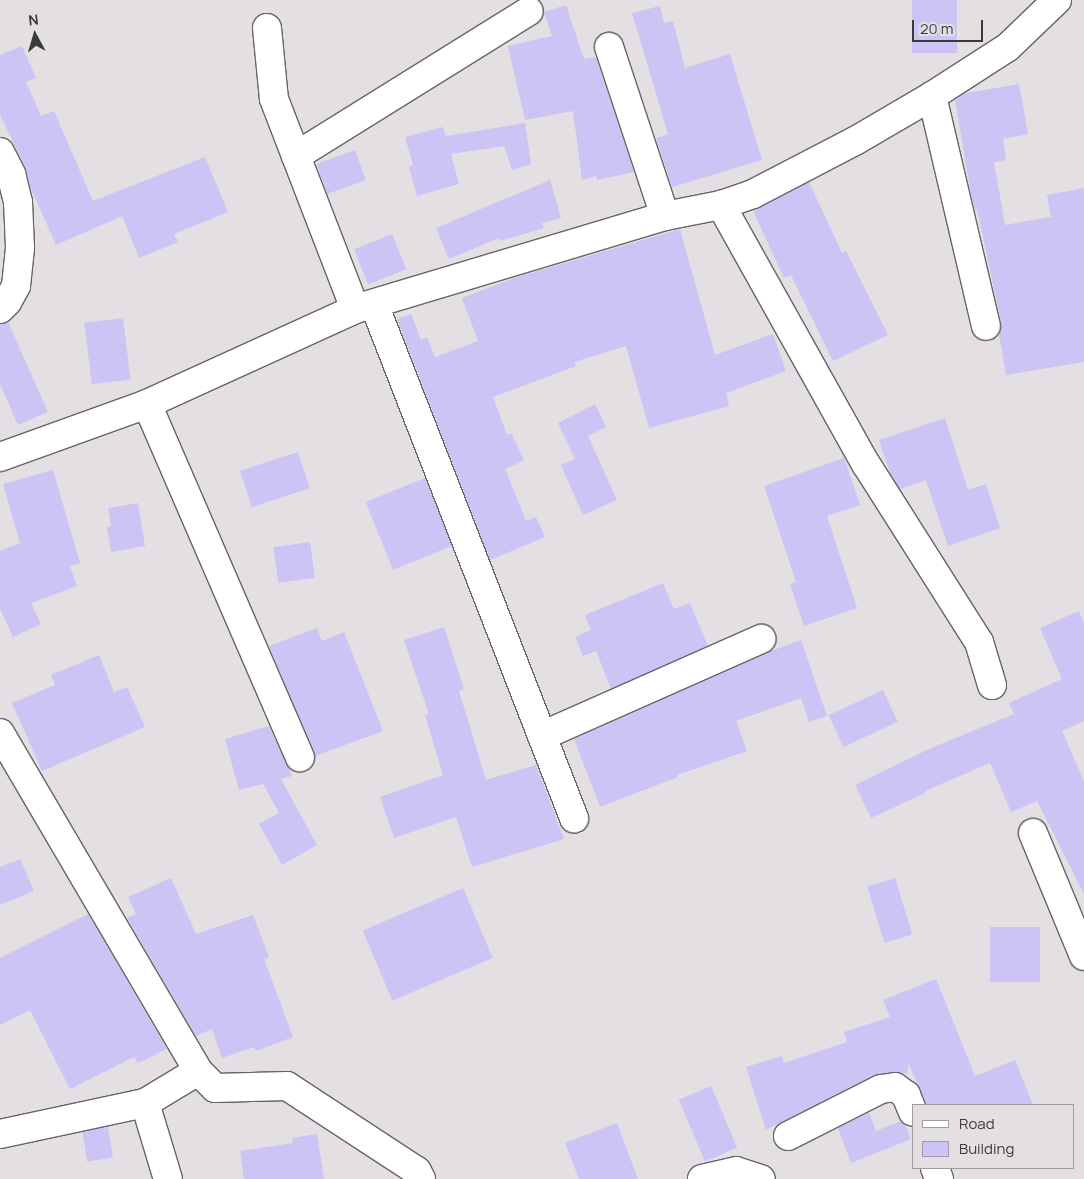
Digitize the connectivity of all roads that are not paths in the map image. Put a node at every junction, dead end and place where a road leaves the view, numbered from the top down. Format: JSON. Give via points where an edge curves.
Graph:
{"nodes":[{"id":1,"x":1057,"y":0,"type":"edge"},
{"id":2,"x":529,"y":10,"type":"dead end"},
{"id":3,"x":267,"y":28,"type":"dead end"},
{"id":4,"x":609,"y":47,"type":"dead end"},
{"id":5,"x":932,"y":96,"type":"junction"},
{"id":6,"x":0,"y":152,"type":"edge"},
{"id":7,"x":296,"y":156,"type":"junction"},
{"id":8,"x":722,"y":205,"type":"junction"},
{"id":9,"x":665,"y":216,"type":"junction"},
{"id":10,"x":364,"y":306,"type":"junction"},
{"id":11,"x":0,"y":309,"type":"edge"},
{"id":12,"x":986,"y":326,"type":"dead end"},
{"id":13,"x":147,"y":404,"type":"junction"},
{"id":14,"x":2,"y":451,"type":"edge"},
{"id":15,"x":761,"y":639,"type":"dead end"},
{"id":16,"x":992,"y":685,"type":"dead end"},
{"id":17,"x":0,"y":733,"type":"edge"},
{"id":18,"x":542,"y":736,"type":"junction"},
{"id":19,"x":300,"y":757,"type":"dead end"},
{"id":20,"x":574,"y":818,"type":"dead end"},
{"id":21,"x":1033,"y":833,"type":"dead end"},
{"id":22,"x":1084,"y":956,"type":"edge"},
{"id":23,"x":198,"y":1071,"type":"junction"},
{"id":24,"x":145,"y":1103,"type":"junction"},
{"id":25,"x":912,"y":1110,"type":"edge"},
{"id":26,"x":0,"y":1134,"type":"edge"},
{"id":27,"x":788,"y":1136,"type":"dead end"},
{"id":28,"x":168,"y":1179,"type":"edge"},
{"id":29,"x":421,"y":1179,"type":"edge"},
{"id":30,"x":702,"y":1179,"type":"edge"},
{"id":31,"x":761,"y":1179,"type":"edge"}],
"edges":[{"from":1,"to":5,"type":"street","via":[[1008,47]]},
{"from":2,"to":7,"type":"street"},
{"from":3,"to":7,"type":"street","via":[[274,99]]},
{"from":4,"to":9,"type":"street"},
{"from":5,"to":8,"type":"street","via":[[753,194]]},
{"from":5,"to":12,"type":"street"},
{"from":6,"to":11,"type":"street","via":[[12,174],[18,202],[20,248],[16,286],[8,302]]},
{"from":7,"to":10,"type":"street"},
{"from":8,"to":9,"type":"street"},
{"from":8,"to":16,"type":"street","via":[[866,464],[979,642]]},
{"from":9,"to":10,"type":"street"},
{"from":10,"to":13,"type":"street"},
{"from":10,"to":18,"type":"street"},
{"from":13,"to":14,"type":"street"},
{"from":13,"to":19,"type":"street"},
{"from":15,"to":18,"type":"street"},
{"from":17,"to":23,"type":"street"},
{"from":18,"to":20,"type":"street"},
{"from":21,"to":22,"type":"street"},
{"from":23,"to":24,"type":"street"},
{"from":23,"to":29,"type":"street","via":[[215,1088],[287,1086],[418,1171]]},
{"from":24,"to":26,"type":"street"},
{"from":24,"to":28,"type":"street"},
{"from":25,"to":27,"type":"street","via":[[906,1095],[895,1087],[881,1089]]},
{"from":30,"to":31,"type":"street","via":[[736,1171]]}]}
